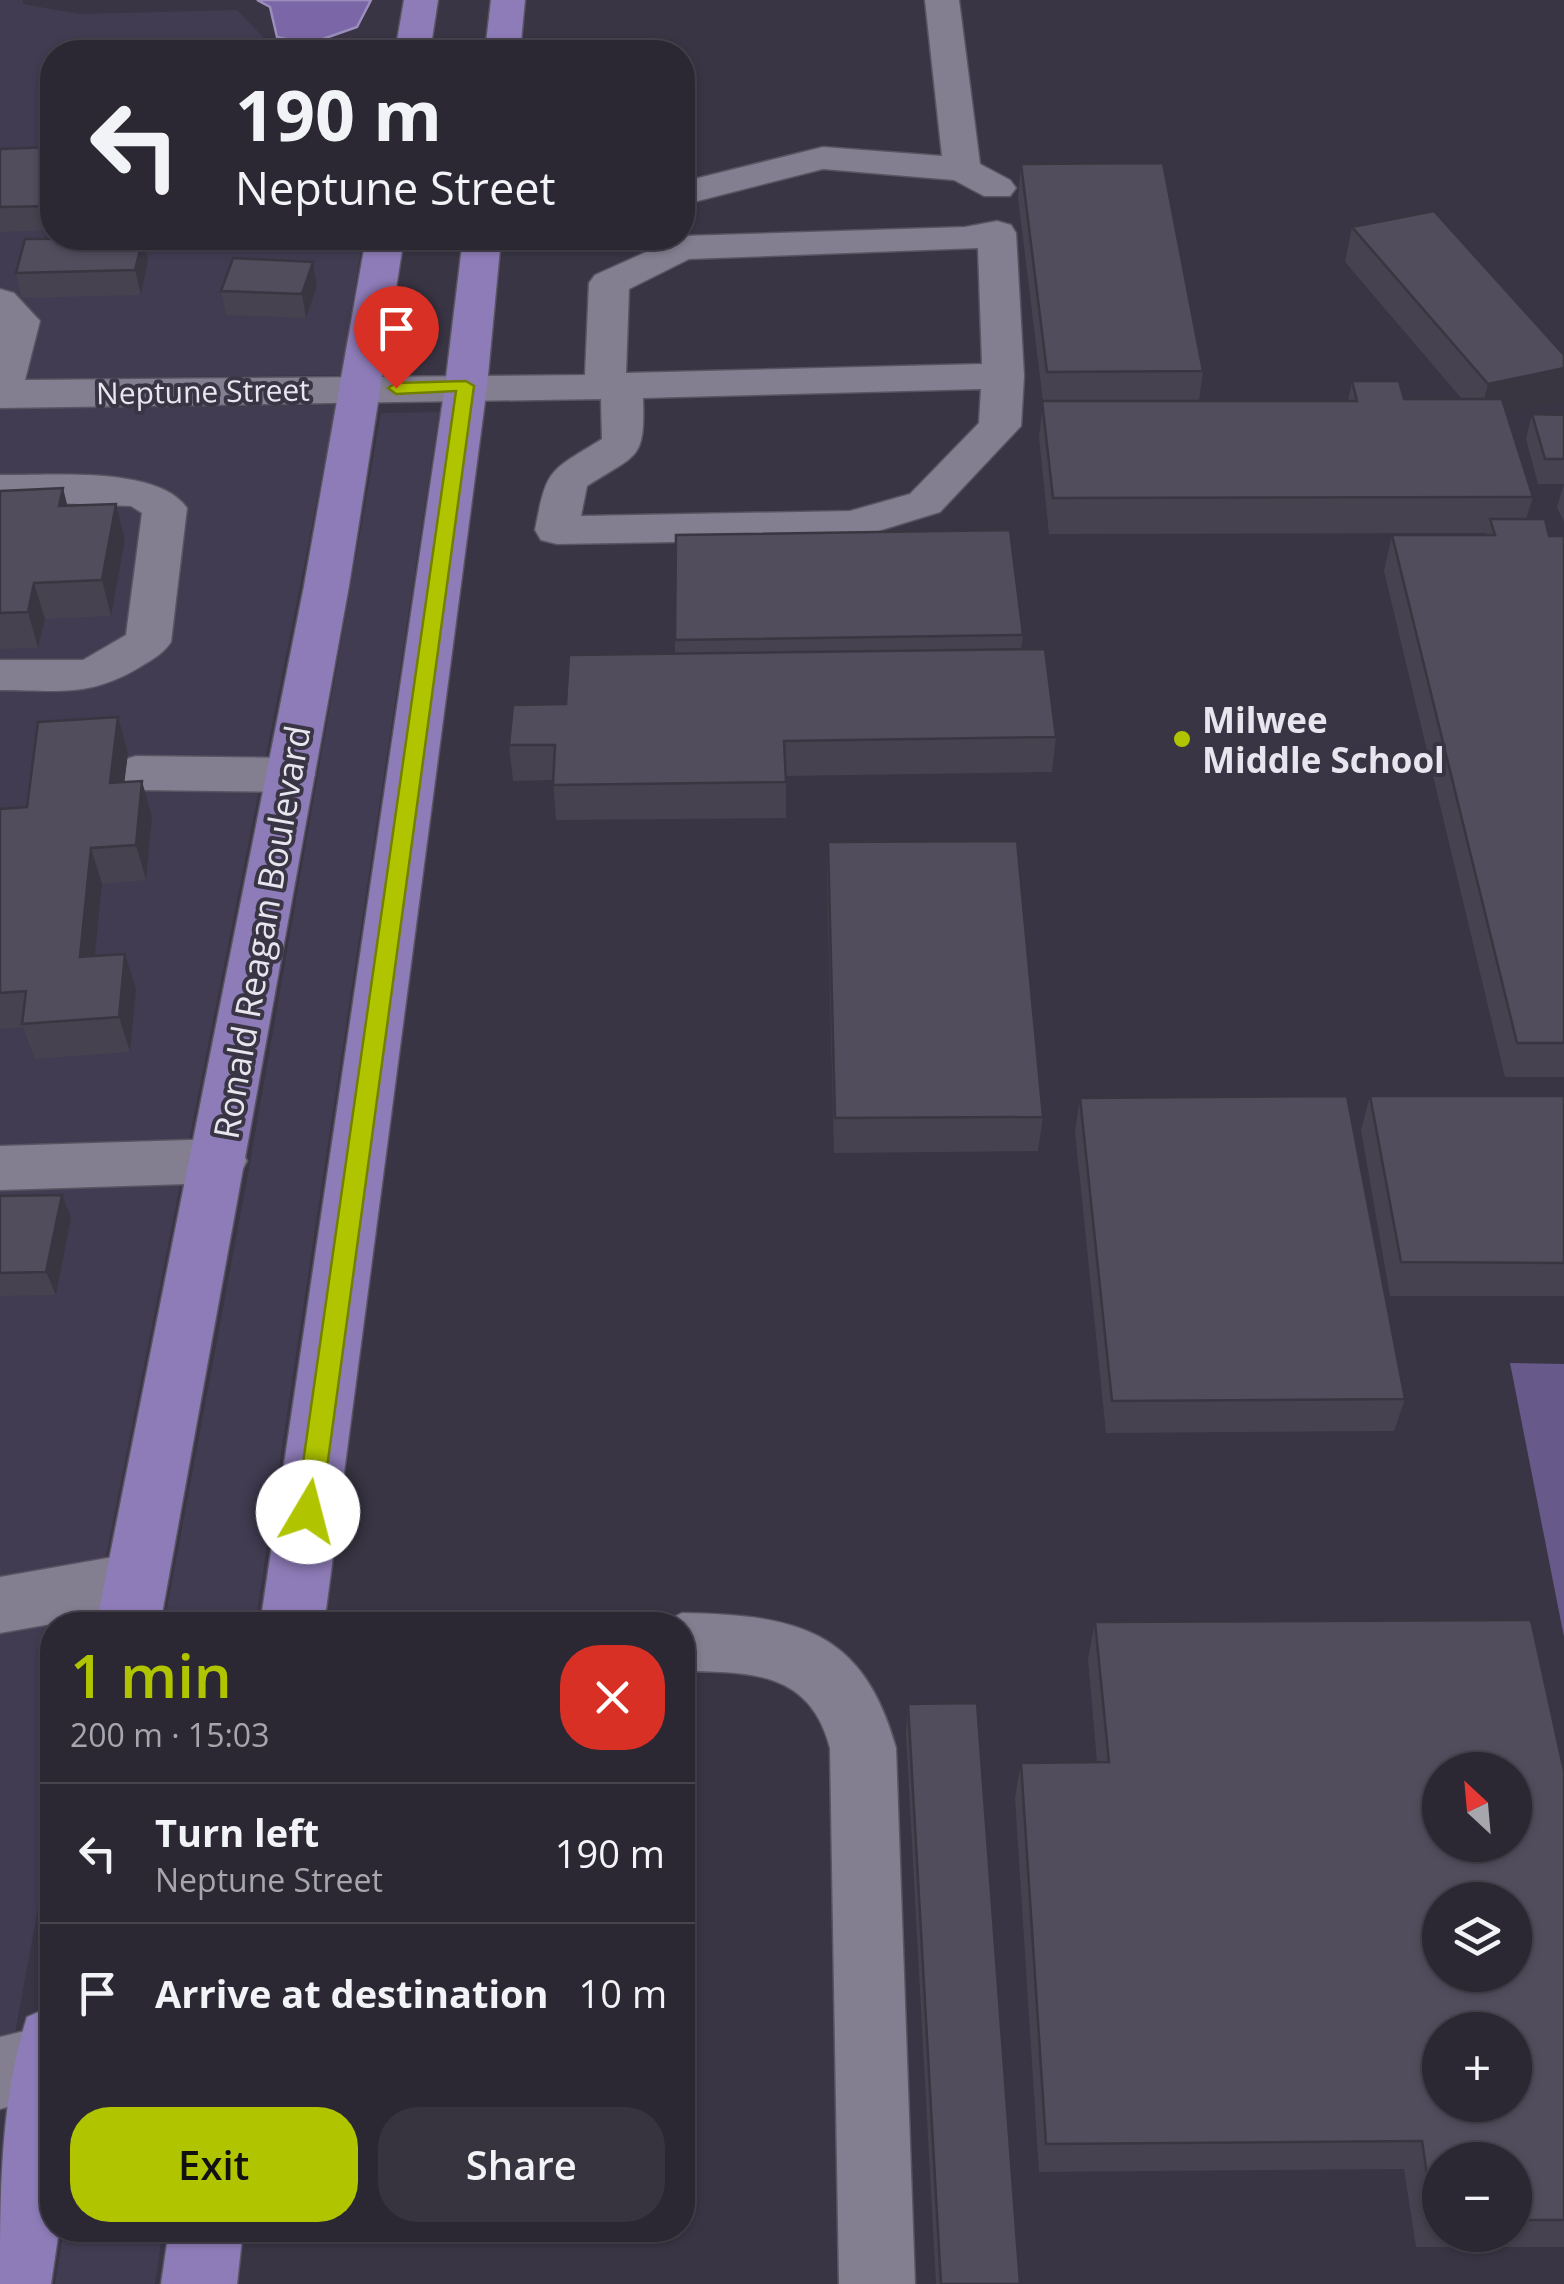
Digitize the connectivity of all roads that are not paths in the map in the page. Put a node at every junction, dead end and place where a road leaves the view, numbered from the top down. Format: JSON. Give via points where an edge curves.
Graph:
{"nodes":[{"id":1,"x":422,"y":0,"type":"edge"},
{"id":2,"x":508,"y":0,"type":"edge"},
{"id":3,"x":942,"y":0,"type":"edge"},
{"id":4,"x":416,"y":40,"type":"edge"},
{"id":5,"x":503,"y":40,"type":"edge"},
{"id":6,"x":962,"y":169,"type":"junction"},
{"id":7,"x":996,"y":188,"type":"dead end"},
{"id":8,"x":695,"y":191,"type":"edge"},
{"id":9,"x":695,"y":248,"type":"edge"},
{"id":10,"x":383,"y":250,"type":"edge"},
{"id":11,"x":489,"y":250,"type":"edge"},
{"id":12,"x":678,"y":250,"type":"edge"},
{"id":13,"x":0,"y":301,"type":"edge"},
{"id":14,"x":1003,"y":376,"type":"junction"},
{"id":15,"x":466,"y":386,"type":"junction"},
{"id":16,"x":613,"y":386,"type":"junction"},
{"id":17,"x":362,"y":390,"type":"junction"},
{"id":18,"x":0,"y":394,"type":"edge"},
{"id":19,"x":0,"y":488,"type":"edge"},
{"id":20,"x":0,"y":675,"type":"edge"},
{"id":21,"x":136,"y":773,"type":"dead end"},
{"id":22,"x":290,"y":775,"type":"junction"},
{"id":23,"x":219,"y":1161,"type":"junction"},
{"id":24,"x":0,"y":1168,"type":"edge"},
{"id":25,"x":132,"y":1603,"type":"edge"},
{"id":26,"x":0,"y":1605,"type":"edge"},
{"id":27,"x":294,"y":1612,"type":"edge"},
{"id":28,"x":695,"y":1643,"type":"edge"},
{"id":29,"x":34,"y":2059,"type":"edge"},
{"id":30,"x":204,"y":2242,"type":"edge"},
{"id":31,"x":13,"y":2284,"type":"edge"},
{"id":32,"x":199,"y":2284,"type":"edge"},
{"id":33,"x":876,"y":2284,"type":"edge"}],
"edges":[{"from":1,"to":4,"type":"main road"},
{"from":2,"to":5,"type":"main road"},
{"from":3,"to":6,"type":"street"},
{"from":6,"to":7,"type":"street"},
{"from":6,"to":8,"type":"street","via":[[823,158]]},
{"from":9,"to":14,"type":"street","via":[[997,233]]},
{"from":10,"to":17,"type":"main road","name":"Ronald Reagan Boulevard"},
{"from":11,"to":15,"type":"main road"},
{"from":12,"to":16,"type":"street","via":[[610,282]]},
{"from":13,"to":18,"type":"street","via":[[20,321]]},
{"from":14,"to":16,"type":"street","name":"Neptune Street"},
{"from":14,"to":16,"type":"street","via":[[1000,426],[925,502],[852,525],[557,530],[566,480],[622,444]]},
{"from":15,"to":16,"type":"street","name":"Neptune Street"},
{"from":15,"to":17,"type":"street","name":"Neptune Street"},
{"from":15,"to":27,"type":"main road"},
{"from":17,"to":18,"type":"street","name":"Neptune Street"},
{"from":17,"to":22,"type":"main road","name":"Ronald Reagan Boulevard"},
{"from":19,"to":20,"type":"street","via":[[140,494],[166,508],[148,642],[92,675]]},
{"from":21,"to":22,"type":"street"},
{"from":22,"to":23,"type":"main road","name":"Ronald Reagan Boulevard"},
{"from":23,"to":24,"type":"street"},
{"from":23,"to":25,"type":"main road","name":"Ronald Reagan Boulevard"},
{"from":25,"to":26,"type":"street"},
{"from":28,"to":33,"type":"street","via":[[754,1645],[826,1674],[850,1704],[864,1748]]},
{"from":29,"to":31,"type":"main road"},
{"from":30,"to":32,"type":"main road"}]}
